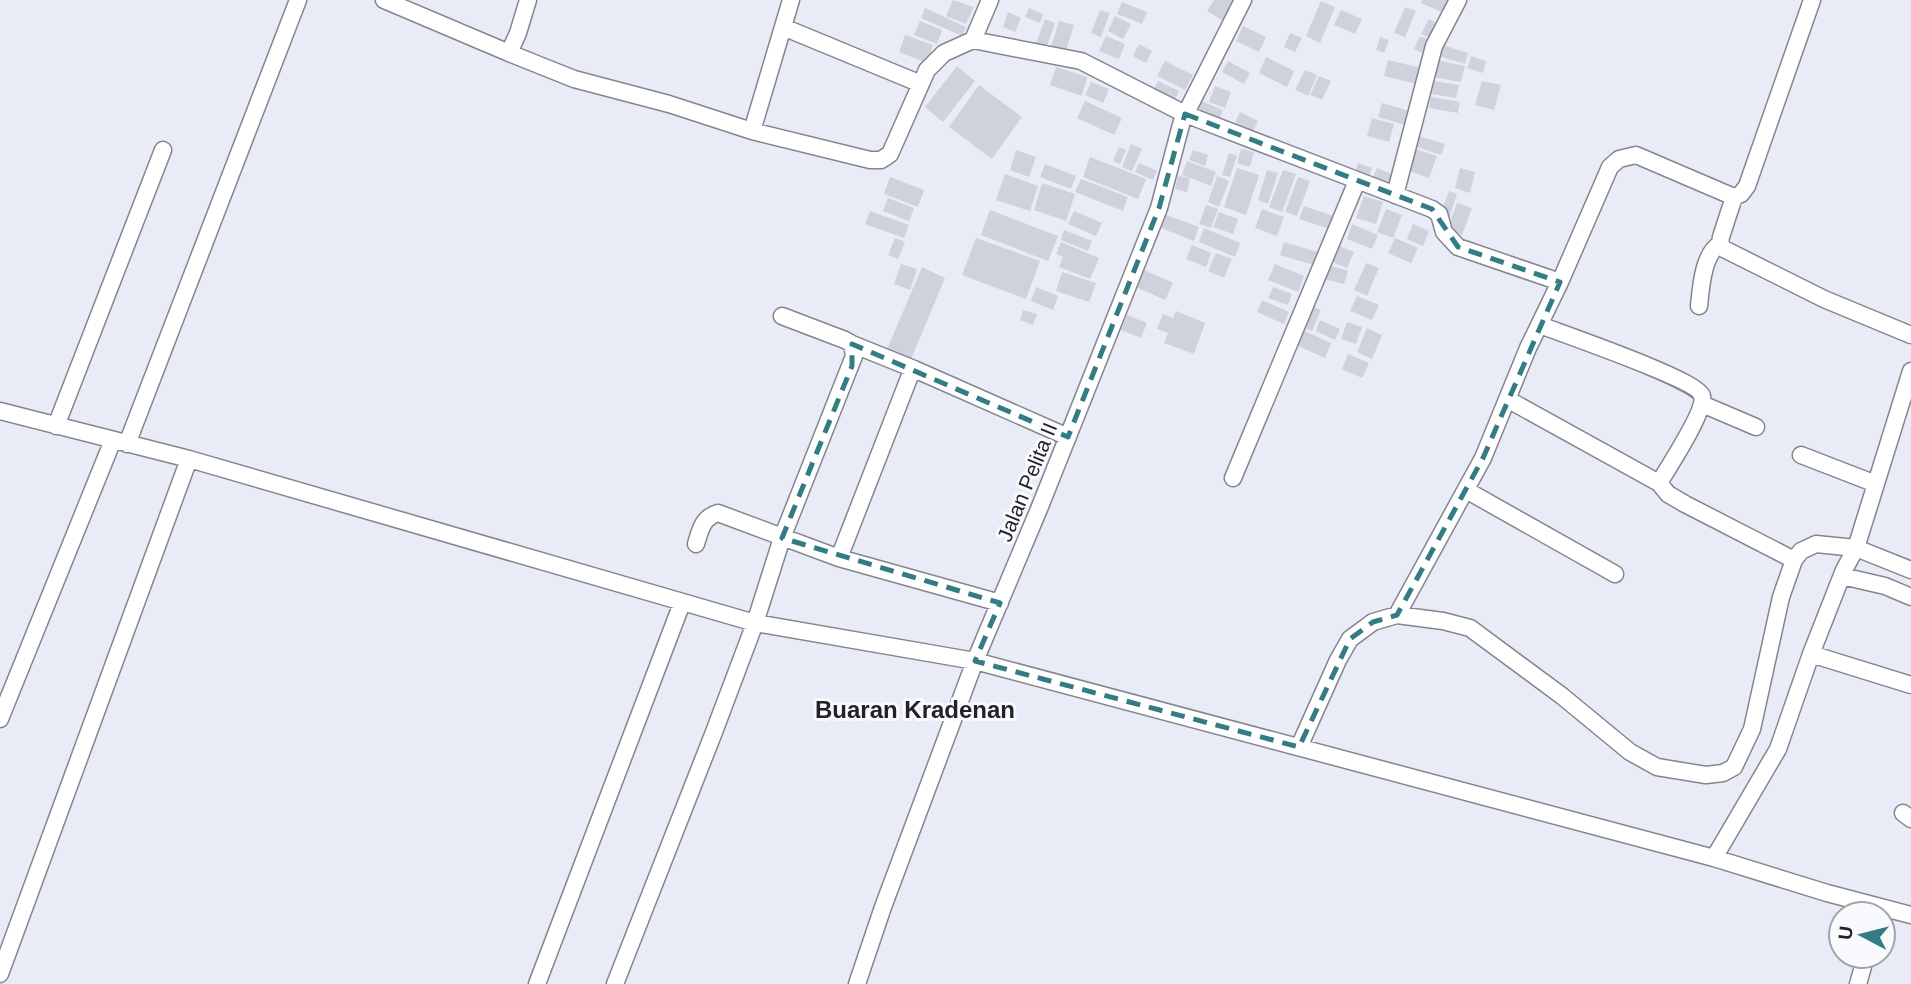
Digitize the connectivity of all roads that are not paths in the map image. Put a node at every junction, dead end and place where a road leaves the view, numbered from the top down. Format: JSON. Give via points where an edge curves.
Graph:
{"nodes":[{"id":1,"x":298,"y":0,"type":"edge"},
{"id":2,"x":384,"y":0,"type":"edge"},
{"id":3,"x":528,"y":0,"type":"edge"},
{"id":4,"x":791,"y":0,"type":"edge"},
{"id":5,"x":990,"y":0,"type":"edge"},
{"id":6,"x":1243,"y":0,"type":"edge"},
{"id":7,"x":1458,"y":0,"type":"edge"},
{"id":8,"x":1812,"y":0,"type":"edge"},
{"id":9,"x":783,"y":27,"type":"junction"},
{"id":10,"x":974,"y":40,"type":"junction"},
{"id":11,"x":509,"y":53,"type":"junction"},
{"id":12,"x":921,"y":83,"type":"junction"},
{"id":13,"x":1185,"y":114,"type":"junction"},
{"id":14,"x":752,"y":131,"type":"junction"},
{"id":15,"x":163,"y":150,"type":"dead end"},
{"id":16,"x":1357,"y":181,"type":"junction"},
{"id":17,"x":1395,"y":195,"type":"junction"},
{"id":18,"x":1734,"y":197,"type":"junction"},
{"id":19,"x":1720,"y":244,"type":"junction"},
{"id":20,"x":1560,"y":282,"type":"junction"},
{"id":21,"x":1699,"y":306,"type":"dead end"},
{"id":22,"x":782,"y":316,"type":"dead end"},
{"id":23,"x":1540,"y":325,"type":"junction"},
{"id":24,"x":1911,"y":335,"type":"edge"},
{"id":25,"x":852,"y":344,"type":"junction"},
{"id":26,"x":914,"y":369,"type":"junction"},
{"id":27,"x":1911,"y":372,"type":"edge"},
{"id":28,"x":1507,"y":398,"type":"junction"},
{"id":29,"x":1702,"y":404,"type":"junction"},
{"id":30,"x":0,"y":411,"type":"edge"},
{"id":31,"x":56,"y":426,"type":"junction"},
{"id":32,"x":1756,"y":427,"type":"dead end"},
{"id":33,"x":1068,"y":437,"type":"junction"},
{"id":34,"x":120,"y":442,"type":"junction"},
{"id":35,"x":1801,"y":455,"type":"dead end"},
{"id":36,"x":189,"y":459,"type":"junction"},
{"id":37,"x":1233,"y":478,"type":"dead end"},
{"id":38,"x":1660,"y":483,"type":"junction"},
{"id":39,"x":1876,"y":484,"type":"junction"},
{"id":40,"x":1466,"y":490,"type":"junction"},
{"id":41,"x":782,"y":538,"type":"junction"},
{"id":42,"x":696,"y":544,"type":"dead end"},
{"id":43,"x":1855,"y":551,"type":"junction"},
{"id":44,"x":839,"y":558,"type":"junction"},
{"id":45,"x":1794,"y":560,"type":"junction"},
{"id":46,"x":1911,"y":570,"type":"edge"},
{"id":47,"x":1843,"y":573,"type":"junction"},
{"id":48,"x":1615,"y":575,"type":"dead end"},
{"id":49,"x":1911,"y":597,"type":"edge"},
{"id":50,"x":682,"y":603,"type":"junction"},
{"id":51,"x":1000,"y":603,"type":"junction"},
{"id":52,"x":1397,"y":615,"type":"junction"},
{"id":53,"x":755,"y":623,"type":"junction"},
{"id":54,"x":1811,"y":654,"type":"junction"},
{"id":55,"x":975,"y":661,"type":"junction"},
{"id":56,"x":1911,"y":685,"type":"edge"},
{"id":57,"x":0,"y":719,"type":"edge"},
{"id":58,"x":1304,"y":748,"type":"junction"},
{"id":59,"x":1714,"y":858,"type":"junction"},
{"id":60,"x":1843,"y":900,"type":"edge"},
{"id":61,"x":0,"y":974,"type":"edge"},
{"id":62,"x":537,"y":984,"type":"edge"},
{"id":63,"x":615,"y":984,"type":"edge"},
{"id":64,"x":857,"y":984,"type":"edge"}],
"edges":[{"from":1,"to":34,"type":"street"},
{"from":2,"to":11,"type":"street"},
{"from":3,"to":11,"type":"street"},
{"from":4,"to":9,"type":"street"},
{"from":5,"to":10,"type":"street"},
{"from":6,"to":13,"type":"street","name":"Jalan Pelita II"},
{"from":7,"to":17,"type":"street","via":[[1434,46]]},
{"from":8,"to":18,"type":"street","via":[[1747,186]]},
{"from":9,"to":12,"type":"street"},
{"from":9,"to":14,"type":"street"},
{"from":10,"to":12,"type":"street","via":[[944,54]]},
{"from":10,"to":13,"type":"street","via":[[1080,61]]},
{"from":11,"to":14,"type":"street","via":[[574,79]]},
{"from":12,"to":14,"type":"street","via":[[890,155],[881,159]]},
{"from":13,"to":16,"type":"street"},
{"from":13,"to":33,"type":"street","name":"Jalan Pelita II","via":[[1159,208]]},
{"from":15,"to":31,"type":"street"},
{"from":16,"to":17,"type":"street"},
{"from":16,"to":37,"type":"street"},
{"from":17,"to":20,"type":"street","via":[[1437,212],[1444,232],[1458,247]]},
{"from":18,"to":19,"type":"street"},
{"from":18,"to":20,"type":"street","via":[[1636,155],[1619,159],[1610,167]]},
{"from":19,"to":21,"type":"street","via":[[1708,261]]},
{"from":19,"to":24,"type":"street","via":[[1824,299]]},
{"from":20,"to":23,"type":"street"},
{"from":22,"to":25,"type":"street"},
{"from":23,"to":28,"type":"street"},
{"from":23,"to":29,"type":"street","via":[[1674,376],[1699,391]]},
{"from":25,"to":26,"type":"street"},
{"from":25,"to":41,"type":"street","via":[[852,366]]},
{"from":26,"to":33,"type":"street"},
{"from":26,"to":44,"type":"street"},
{"from":27,"to":39,"type":"street"},
{"from":28,"to":38,"type":"street"},
{"from":28,"to":40,"type":"street"},
{"from":29,"to":32,"type":"street"},
{"from":29,"to":38,"type":"street"},
{"from":30,"to":31,"type":"street"},
{"from":31,"to":34,"type":"street"},
{"from":33,"to":51,"type":"street","name":"Jalan Pelita II"},
{"from":34,"to":36,"type":"street"},
{"from":34,"to":57,"type":"street"},
{"from":35,"to":39,"type":"street"},
{"from":36,"to":50,"type":"street"},
{"from":36,"to":61,"type":"street"},
{"from":38,"to":45,"type":"street","via":[[1668,495]]},
{"from":39,"to":43,"type":"street"},
{"from":40,"to":48,"type":"street"},
{"from":40,"to":52,"type":"street"},
{"from":41,"to":42,"type":"street","via":[[718,513],[703,523]]},
{"from":41,"to":44,"type":"street"},
{"from":41,"to":53,"type":"street"},
{"from":43,"to":45,"type":"street","via":[[1816,544]]},
{"from":43,"to":46,"type":"street"},
{"from":43,"to":47,"type":"street"},
{"from":44,"to":51,"type":"street"},
{"from":45,"to":52,"type":"street","via":[[1781,597],[1752,729],[1734,766],[1723,773],[1706,775],[1657,767],[1630,752],[1470,628]]},
{"from":47,"to":49,"type":"street"},
{"from":47,"to":54,"type":"street"},
{"from":50,"to":53,"type":"street"},
{"from":50,"to":62,"type":"street"},
{"from":51,"to":55,"type":"street","name":"Jalan Pelita II"},
{"from":52,"to":58,"type":"street","via":[[1373,622],[1350,639]]},
{"from":53,"to":55,"type":"street"},
{"from":53,"to":63,"type":"street"},
{"from":54,"to":56,"type":"street"},
{"from":54,"to":59,"type":"street","via":[[1778,749]]},
{"from":55,"to":58,"type":"street"},
{"from":55,"to":64,"type":"street","name":"Jalan Pelita II"},
{"from":58,"to":59,"type":"street"},
{"from":59,"to":60,"type":"street"}]}
